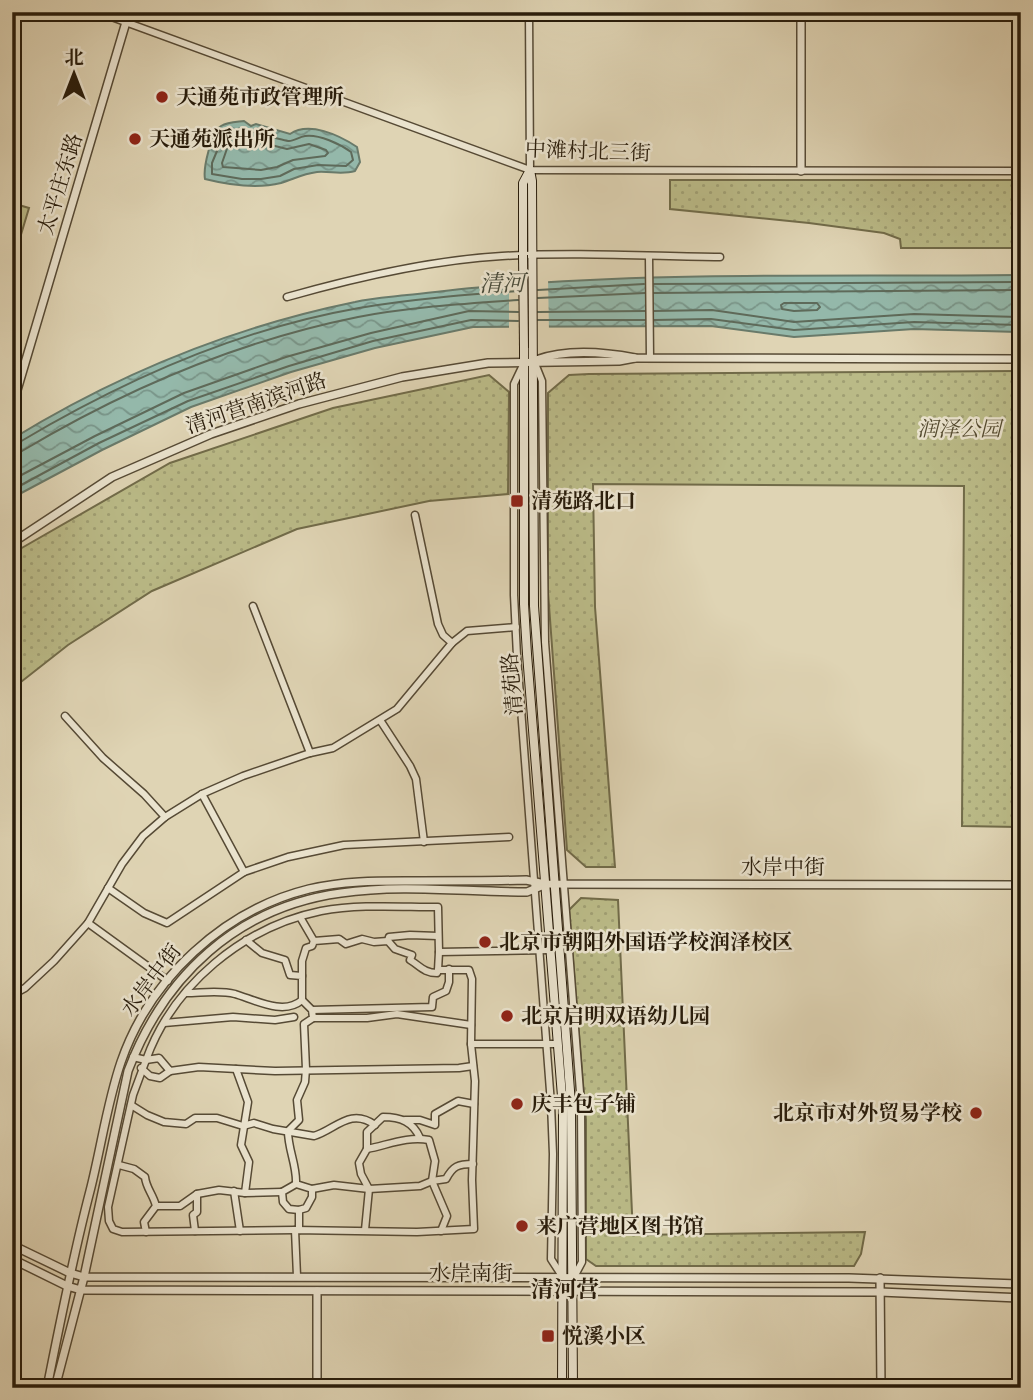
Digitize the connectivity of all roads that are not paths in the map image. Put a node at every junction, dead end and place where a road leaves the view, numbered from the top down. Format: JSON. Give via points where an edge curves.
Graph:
{"nodes":[{"id":1,"x":98,"y":12,"type":"edge"},
{"id":2,"x":129,"y":12,"type":"edge"},
{"id":3,"x":529,"y":12,"type":"edge"},
{"id":4,"x":801,"y":12,"type":"edge"},
{"id":5,"x":127,"y":21,"type":"junction"},
{"id":6,"x":530,"y":170,"type":"junction"},
{"id":7,"x":801,"y":171,"type":"junction"},
{"id":8,"x":1021,"y":171,"type":"edge"},
{"id":9,"x":533,"y":255,"type":"junction"},
{"id":10,"x":649,"y":257,"type":"junction"},
{"id":11,"x":720,"y":257,"type":"dead end"},
{"id":12,"x":287,"y":296,"type":"dead end"},
{"id":13,"x":650,"y":358,"type":"junction"},
{"id":14,"x":1021,"y":359,"type":"edge"},
{"id":15,"x":524,"y":361,"type":"junction"},
{"id":16,"x":534,"y":361,"type":"junction"},
{"id":17,"x":12,"y":407,"type":"edge"},
{"id":18,"x":415,"y":515,"type":"dead end"},
{"id":19,"x":12,"y":543,"type":"edge"},
{"id":20,"x":253,"y":606,"type":"dead end"},
{"id":21,"x":516,"y":627,"type":"junction"},
{"id":22,"x":452,"y":643,"type":"junction"},
{"id":23,"x":65,"y":716,"type":"dead end"},
{"id":24,"x":380,"y":720,"type":"junction"},
{"id":25,"x":310,"y":752,"type":"junction"},
{"id":26,"x":202,"y":794,"type":"junction"},
{"id":27,"x":165,"y":817,"type":"junction"},
{"id":28,"x":509,"y":837,"type":"dead end"},
{"id":29,"x":424,"y":842,"type":"junction"},
{"id":30,"x":244,"y":872,"type":"junction"},
{"id":31,"x":545,"y":884,"type":"junction"},
{"id":32,"x":559,"y":884,"type":"junction"},
{"id":33,"x":535,"y":885,"type":"junction"},
{"id":34,"x":1021,"y":885,"type":"edge"},
{"id":35,"x":108,"y":888,"type":"junction"},
{"id":36,"x":300,"y":917,"type":"junction"},
{"id":37,"x":88,"y":923,"type":"junction"},
{"id":38,"x":439,"y":936,"type":"junction"},
{"id":39,"x":246,"y":940,"type":"junction"},
{"id":40,"x":388,"y":940,"type":"junction"},
{"id":41,"x":314,"y":941,"type":"junction"},
{"id":42,"x":540,"y":950,"type":"junction"},
{"id":43,"x":550,"y":950,"type":"junction"},
{"id":44,"x":439,"y":952,"type":"junction"},
{"id":45,"x":449,"y":969,"type":"junction"},
{"id":46,"x":438,"y":970,"type":"junction"},
{"id":47,"x":302,"y":976,"type":"junction"},
{"id":48,"x":168,"y":981,"type":"junction"},
{"id":49,"x":186,"y":993,"type":"junction"},
{"id":50,"x":12,"y":995,"type":"edge"},
{"id":51,"x":299,"y":1003,"type":"junction"},
{"id":52,"x":312,"y":1014,"type":"junction"},
{"id":53,"x":294,"y":1017,"type":"junction"},
{"id":54,"x":163,"y":1023,"type":"junction"},
{"id":55,"x":304,"y":1024,"type":"junction"},
{"id":56,"x":471,"y":1025,"type":"junction"},
{"id":57,"x":471,"y":1044,"type":"junction"},
{"id":58,"x":547,"y":1044,"type":"junction"},
{"id":59,"x":558,"y":1044,"type":"junction"},
{"id":60,"x":133,"y":1057,"type":"junction"},
{"id":61,"x":146,"y":1060,"type":"junction"},
{"id":62,"x":473,"y":1066,"type":"junction"},
{"id":63,"x":141,"y":1068,"type":"junction"},
{"id":64,"x":236,"y":1069,"type":"junction"},
{"id":65,"x":306,"y":1069,"type":"junction"},
{"id":66,"x":170,"y":1071,"type":"junction"},
{"id":67,"x":474,"y":1104,"type":"junction"},
{"id":68,"x":131,"y":1105,"type":"junction"},
{"id":69,"x":405,"y":1120,"type":"junction"},
{"id":70,"x":375,"y":1125,"type":"junction"},
{"id":71,"x":435,"y":1125,"type":"junction"},
{"id":72,"x":243,"y":1126,"type":"junction"},
{"id":73,"x":288,"y":1131,"type":"junction"},
{"id":74,"x":421,"y":1138,"type":"junction"},
{"id":75,"x":429,"y":1140,"type":"junction"},
{"id":76,"x":367,"y":1149,"type":"junction"},
{"id":77,"x":473,"y":1164,"type":"junction"},
{"id":78,"x":119,"y":1165,"type":"junction"},
{"id":79,"x":432,"y":1181,"type":"junction"},
{"id":80,"x":296,"y":1184,"type":"junction"},
{"id":81,"x":312,"y":1189,"type":"junction"},
{"id":82,"x":369,"y":1189,"type":"junction"},
{"id":83,"x":234,"y":1191,"type":"junction"},
{"id":84,"x":282,"y":1192,"type":"junction"},
{"id":85,"x":245,"y":1193,"type":"junction"},
{"id":86,"x":197,"y":1194,"type":"junction"},
{"id":87,"x":156,"y":1206,"type":"junction"},
{"id":88,"x":299,"y":1210,"type":"junction"},
{"id":89,"x":297,"y":1230,"type":"junction"},
{"id":90,"x":365,"y":1230,"type":"junction"},
{"id":91,"x":146,"y":1231,"type":"junction"},
{"id":92,"x":195,"y":1231,"type":"junction"},
{"id":93,"x":240,"y":1231,"type":"junction"},
{"id":94,"x":441,"y":1231,"type":"junction"},
{"id":95,"x":12,"y":1245,"type":"edge"},
{"id":96,"x":12,"y":1259,"type":"edge"},
{"id":97,"x":70,"y":1273,"type":"junction"},
{"id":98,"x":297,"y":1276,"type":"junction"},
{"id":99,"x":563,"y":1276,"type":"junction"},
{"id":100,"x":84,"y":1277,"type":"junction"},
{"id":101,"x":574,"y":1277,"type":"junction"},
{"id":102,"x":880,"y":1278,"type":"junction"},
{"id":103,"x":1021,"y":1284,"type":"edge"},
{"id":104,"x":67,"y":1286,"type":"junction"},
{"id":105,"x":80,"y":1290,"type":"junction"},
{"id":106,"x":563,"y":1290,"type":"junction"},
{"id":107,"x":574,"y":1290,"type":"junction"},
{"id":108,"x":317,"y":1291,"type":"junction"},
{"id":109,"x":880,"y":1292,"type":"junction"},
{"id":110,"x":1021,"y":1297,"type":"edge"},
{"id":111,"x":47,"y":1388,"type":"edge"},
{"id":112,"x":55,"y":1388,"type":"edge"},
{"id":113,"x":317,"y":1388,"type":"edge"},
{"id":114,"x":562,"y":1388,"type":"edge"},
{"id":115,"x":573,"y":1388,"type":"edge"},
{"id":116,"x":881,"y":1388,"type":"edge"}],
"edges":[{"from":1,"to":5,"type":"street","name":"中滩村北三街"},
{"from":2,"to":5,"type":"street","name":"太平庄东路"},
{"from":3,"to":6,"type":"street"},
{"from":4,"to":7,"type":"street"},
{"from":5,"to":6,"type":"street","name":"中滩村北三街"},
{"from":5,"to":17,"type":"street","name":"太平庄东路"},
{"from":6,"to":7,"type":"street","name":"中滩村北三街"},
{"from":6,"to":9,"type":"main road","name":"清苑路"},
{"from":6,"to":15,"type":"main road","name":"清苑路","bridge":true,"via":[[523,183]]},
{"from":7,"to":8,"type":"street","name":"中滩村北三街"},
{"from":9,"to":10,"type":"street"},
{"from":9,"to":12,"type":"street","via":[[452,261]]},
{"from":9,"to":16,"type":"main road","name":"清苑路"},
{"from":10,"to":11,"type":"street"},
{"from":10,"to":13,"type":"street"},
{"from":13,"to":14,"type":"street"},
{"from":13,"to":16,"type":"street"},
{"from":15,"to":16,"type":"street","name":"清河营南滨河路"},
{"from":15,"to":19,"type":"street","name":"清河营南滨河路","via":[[488,362],[402,377],[299,404],[211,434],[112,477]]},
{"from":15,"to":21,"type":"street","via":[[513,384]]},
{"from":15,"to":31,"type":"main road","name":"清苑路","via":[[524,604]]},
{"from":16,"to":32,"type":"main road","name":"清苑路","via":[[534,606]]},
{"from":18,"to":22,"type":"street","via":[[438,624]]},
{"from":20,"to":25,"type":"street"},
{"from":21,"to":22,"type":"street","via":[[467,631]]},
{"from":21,"to":33,"type":"street"},
{"from":22,"to":24,"type":"street","via":[[397,709]]},
{"from":23,"to":27,"type":"street"},
{"from":24,"to":25,"type":"street","via":[[334,748]]},
{"from":24,"to":29,"type":"street","via":[[416,779]]},
{"from":25,"to":26,"type":"street"},
{"from":26,"to":27,"type":"street"},
{"from":26,"to":30,"type":"street"},
{"from":27,"to":35,"type":"street","via":[[143,836]]},
{"from":28,"to":29,"type":"street"},
{"from":29,"to":30,"type":"street","via":[[344,845]]},
{"from":30,"to":35,"type":"street","via":[[167,923]]},
{"from":31,"to":32,"type":"street","name":"水岸中街"},
{"from":31,"to":33,"type":"street","name":"水岸中街"},
{"from":31,"to":43,"type":"main road","name":"清苑路"},
{"from":32,"to":34,"type":"street","name":"水岸中街"},
{"from":32,"to":101,"type":"main road","name":"清苑路","via":[[571,1104]]},
{"from":33,"to":42,"type":"street"},
{"from":33,"to":48,"type":"street","name":"水岸中街","via":[[526,880],[359,881],[305,890],[261,905],[227,925],[189,955]]},
{"from":33,"to":60,"type":"street","name":"水岸中街","via":[[527,892],[371,890],[287,905],[229,935],[197,961],[158,1007]]},
{"from":35,"to":37,"type":"street"},
{"from":36,"to":38,"type":"street","via":[[364,906],[439,907]]},
{"from":36,"to":39,"type":"street"},
{"from":36,"to":41,"type":"street"},
{"from":37,"to":48,"type":"street"},
{"from":37,"to":50,"type":"street","via":[[54,961]]},
{"from":38,"to":40,"type":"street"},
{"from":38,"to":44,"type":"street"},
{"from":39,"to":47,"type":"street","via":[[262,953],[285,960],[290,975]]},
{"from":39,"to":49,"type":"street"},
{"from":40,"to":41,"type":"street"},
{"from":40,"to":46,"type":"street","via":[[394,949],[412,956],[410,960],[422,970]]},
{"from":41,"to":47,"type":"street","via":[[306,948]]},
{"from":42,"to":43,"type":"street"},
{"from":42,"to":44,"type":"street"},
{"from":42,"to":58,"type":"street"},
{"from":43,"to":59,"type":"main road","name":"清苑路"},
{"from":44,"to":46,"type":"street"},
{"from":45,"to":46,"type":"street"},
{"from":45,"to":52,"type":"street","via":[[446,991],[433,997],[432,1007]]},
{"from":45,"to":56,"type":"street","via":[[469,970]]},
{"from":47,"to":51,"type":"street"},
{"from":48,"to":97,"type":"street","name":"水岸中街","via":[[147,1007],[122,1059]]},
{"from":49,"to":51,"type":"street","via":[[234,994],[285,1007]]},
{"from":49,"to":54,"type":"street"},
{"from":51,"to":52,"type":"street"},
{"from":51,"to":53,"type":"street"},
{"from":52,"to":55,"type":"street"},
{"from":52,"to":56,"type":"street","via":[[367,1018],[397,1014]]},
{"from":53,"to":54,"type":"street"},
{"from":53,"to":55,"type":"street"},
{"from":54,"to":61,"type":"street"},
{"from":55,"to":65,"type":"street"},
{"from":56,"to":57,"type":"street"},
{"from":57,"to":58,"type":"street"},
{"from":57,"to":62,"type":"street"},
{"from":58,"to":59,"type":"street"},
{"from":58,"to":99,"type":"street","via":[[553,1154],[551,1259]]},
{"from":59,"to":99,"type":"main road","name":"清苑路","via":[[564,1110]]},
{"from":60,"to":61,"type":"street"},
{"from":60,"to":100,"type":"street","name":"水岸中街","via":[[120,1099]]},
{"from":61,"to":63,"type":"street"},
{"from":61,"to":66,"type":"street","via":[[159,1058]]},
{"from":62,"to":65,"type":"street"},
{"from":62,"to":67,"type":"street"},
{"from":63,"to":66,"type":"street","via":[[160,1078]]},
{"from":63,"to":68,"type":"street"},
{"from":64,"to":65,"type":"street"},
{"from":64,"to":66,"type":"street"},
{"from":64,"to":72,"type":"street","via":[[248,1102]]},
{"from":65,"to":73,"type":"street","via":[[298,1100],[299,1120]]},
{"from":67,"to":71,"type":"street","via":[[458,1101],[435,1114]]},
{"from":67,"to":77,"type":"street"},
{"from":68,"to":72,"type":"street","via":[[164,1122],[186,1124],[195,1118],[217,1118]]},
{"from":68,"to":78,"type":"street"},
{"from":69,"to":70,"type":"street","via":[[383,1117]]},
{"from":69,"to":71,"type":"street"},
{"from":69,"to":74,"type":"street"},
{"from":70,"to":73,"type":"street","via":[[353,1119],[314,1136]]},
{"from":70,"to":76,"type":"street","via":[[367,1132]]},
{"from":71,"to":75,"type":"street"},
{"from":72,"to":73,"type":"street","via":[[254,1123]]},
{"from":72,"to":85,"type":"street","via":[[241,1145],[249,1162]]},
{"from":73,"to":80,"type":"street"},
{"from":74,"to":75,"type":"street"},
{"from":74,"to":76,"type":"street"},
{"from":75,"to":79,"type":"street","via":[[435,1161]]},
{"from":76,"to":82,"type":"street","via":[[359,1163]]},
{"from":77,"to":79,"type":"street","via":[[460,1164],[446,1179]]},
{"from":77,"to":94,"type":"street","via":[[474,1229]]},
{"from":78,"to":87,"type":"street","via":[[145,1177]]},
{"from":78,"to":91,"type":"street","via":[[109,1221],[113,1229],[122,1232]]},
{"from":79,"to":82,"type":"street"},
{"from":79,"to":94,"type":"street","via":[[447,1216]]},
{"from":80,"to":81,"type":"street"},
{"from":80,"to":84,"type":"street"},
{"from":81,"to":82,"type":"street","via":[[334,1185]]},
{"from":81,"to":88,"type":"street","via":[[306,1208]]},
{"from":82,"to":90,"type":"street"},
{"from":83,"to":85,"type":"street"},
{"from":83,"to":86,"type":"street"},
{"from":83,"to":93,"type":"street"},
{"from":84,"to":85,"type":"street"},
{"from":84,"to":88,"type":"street","via":[[289,1209]]},
{"from":86,"to":87,"type":"street","via":[[180,1206]]},
{"from":86,"to":92,"type":"street"},
{"from":87,"to":91,"type":"street","via":[[144,1222]]},
{"from":88,"to":89,"type":"street"},
{"from":89,"to":90,"type":"street"},
{"from":89,"to":93,"type":"street"},
{"from":89,"to":98,"type":"street"},
{"from":90,"to":94,"type":"street"},
{"from":91,"to":92,"type":"street"},
{"from":92,"to":93,"type":"street"},
{"from":95,"to":97,"type":"street","name":"水岸南街"},
{"from":96,"to":104,"type":"street","name":"水岸南街"},
{"from":97,"to":100,"type":"street","name":"水岸南街"},
{"from":97,"to":104,"type":"street","name":"水岸中街"},
{"from":98,"to":99,"type":"street","name":"水岸南街"},
{"from":98,"to":100,"type":"street","name":"水岸南街"},
{"from":99,"to":101,"type":"street","name":"水岸南街"},
{"from":99,"to":106,"type":"main road","name":"清苑路"},
{"from":100,"to":105,"type":"street","name":"水岸中街"},
{"from":101,"to":102,"type":"street","name":"水岸南街"},
{"from":101,"to":107,"type":"main road","name":"清苑路"},
{"from":102,"to":103,"type":"street","name":"水岸南街"},
{"from":102,"to":109,"type":"street"},
{"from":104,"to":105,"type":"street","name":"水岸南街"},
{"from":104,"to":111,"type":"street","name":"水岸中街"},
{"from":105,"to":108,"type":"street","name":"水岸南街"},
{"from":105,"to":112,"type":"street","name":"水岸中街"},
{"from":106,"to":107,"type":"street","name":"水岸南街"},
{"from":106,"to":108,"type":"street","name":"水岸南街"},
{"from":106,"to":114,"type":"main road","name":"清苑路"},
{"from":107,"to":109,"type":"street","name":"水岸南街"},
{"from":107,"to":115,"type":"main road","name":"清苑路"},
{"from":108,"to":113,"type":"street"},
{"from":109,"to":110,"type":"street","name":"水岸南街"},
{"from":109,"to":116,"type":"street"}]}
